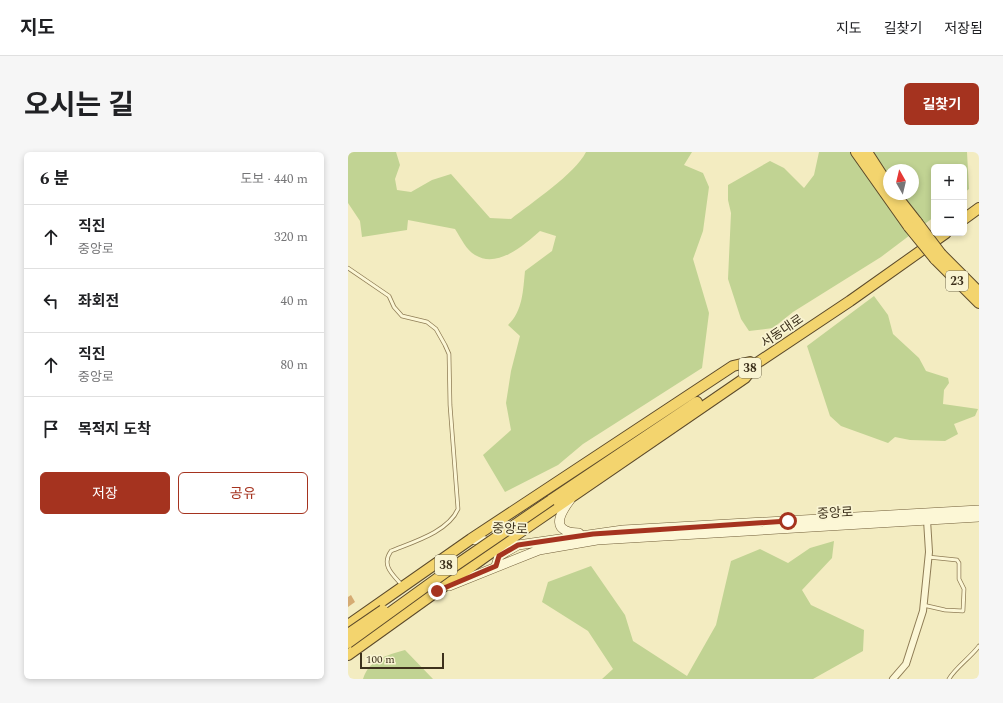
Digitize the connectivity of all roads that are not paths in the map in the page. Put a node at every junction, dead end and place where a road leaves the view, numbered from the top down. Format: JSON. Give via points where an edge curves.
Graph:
{"nodes":[{"id":1,"x":856,"y":152,"type":"edge"},
{"id":2,"x":867,"y":152,"type":"edge"},
{"id":3,"x":883,"y":177,"type":"edge"},
{"id":4,"x":898,"y":200,"type":"edge"},
{"id":5,"x":979,"y":200,"type":"edge"},
{"id":6,"x":979,"y":208,"type":"edge"},
{"id":7,"x":967,"y":209,"type":"edge"},
{"id":8,"x":967,"y":217,"type":"edge"},
{"id":9,"x":913,"y":225,"type":"junction"},
{"id":10,"x":931,"y":235,"type":"edge"},
{"id":11,"x":942,"y":236,"type":"edge"},
{"id":12,"x":938,"y":256,"type":"junction"},
{"id":13,"x":348,"y":268,"type":"edge"},
{"id":14,"x":979,"y":292,"type":"edge"},
{"id":15,"x":979,"y":303,"type":"edge"},
{"id":16,"x":753,"y":363,"type":"junction"},
{"id":17,"x":572,"y":496,"type":"junction"},
{"id":18,"x":548,"y":498,"type":"junction"},
{"id":19,"x":519,"y":508,"type":"junction"},
{"id":20,"x":979,"y":510,"type":"edge"},
{"id":21,"x":979,"y":517,"type":"edge"},
{"id":22,"x":927,"y":520,"type":"junction"},
{"id":23,"x":531,"y":524,"type":"junction"},
{"id":24,"x":613,"y":531,"type":"junction"},
{"id":25,"x":471,"y":539,"type":"junction"},
{"id":26,"x":503,"y":544,"type":"junction"},
{"id":27,"x":518,"y":545,"type":"junction"},
{"id":28,"x":928,"y":558,"type":"junction"},
{"id":29,"x":496,"y":566,"type":"junction"},
{"id":30,"x":403,"y":586,"type":"junction"},
{"id":31,"x":437,"y":591,"type":"junction"},
{"id":32,"x":923,"y":605,"type":"junction"},
{"id":33,"x":348,"y":625,"type":"edge"},
{"id":34,"x":348,"y":634,"type":"edge"},
{"id":35,"x":979,"y":646,"type":"edge"},
{"id":36,"x":349,"y":652,"type":"edge"},
{"id":37,"x":893,"y":679,"type":"edge"},
{"id":38,"x":949,"y":679,"type":"edge"}],
"edges":[{"from":1,"to":9,"type":"highway","number":"23"},
{"from":2,"to":3,"type":"highway"},
{"from":4,"to":9,"type":"highway","number":"23"},
{"from":5,"to":7,"type":"highway"},
{"from":6,"to":8,"type":"highway"},
{"from":9,"to":12,"type":"highway","number":"23","bridge":true},
{"from":10,"to":16,"type":"highway","name":"서동대로","number":"38"},
{"from":11,"to":16,"type":"highway","name":"서동대로","number":"38","via":[[850,301]]},
{"from":12,"to":14,"type":"highway","number":"23"},
{"from":12,"to":15,"type":"highway","number":"23"},
{"from":13,"to":30,"type":"lane","via":[[389,296],[402,316],[427,322],[436,329],[448,354],[458,509],[454,519],[444,526],[388,554],[387,567]]},
{"from":16,"to":17,"type":"highway","via":[[745,378]]},
{"from":16,"to":18,"type":"highway","name":"서동대로","number":"38"},
{"from":16,"to":19,"type":"highway","via":[[733,366]]},
{"from":17,"to":23,"type":"highway"},
{"from":17,"to":24,"type":"main road","via":[[560,513],[560,526],[567,531],[578,533]]},
{"from":18,"to":34,"type":"highway","number":"38","bridge":true},
{"from":18,"to":36,"type":"highway","number":"38","bridge":true,"via":[[446,572]]},
{"from":19,"to":23,"type":"highway","via":[[513,516],[519,524]]},
{"from":19,"to":25,"type":"highway"},
{"from":20,"to":24,"type":"main road","name":"중앙로"},
{"from":21,"to":22,"type":"main road","name":"중앙로"},
{"from":22,"to":28,"type":"street"},
{"from":22,"to":29,"type":"main road","name":"중앙로","via":[[597,540],[539,550]]},
{"from":23,"to":26,"type":"highway"},
{"from":24,"to":27,"type":"main road","name":"중앙로"},
{"from":25,"to":26,"type":"main road","name":"중앙로"},
{"from":25,"to":30,"type":"highway"},
{"from":26,"to":27,"type":"main road","name":"중앙로"},
{"from":26,"to":31,"type":"highway"},
{"from":27,"to":29,"type":"main road","via":[[499,556]]},
{"from":28,"to":32,"type":"street"},
{"from":28,"to":32,"type":"lane","via":[[957,560],[959,579],[964,589],[964,607],[963,611]]},
{"from":29,"to":31,"type":"main road","name":"중앙로"},
{"from":30,"to":33,"type":"highway"},
{"from":31,"to":36,"type":"highway"},
{"from":32,"to":37,"type":"street","via":[[906,664]]},
{"from":35,"to":38,"type":"lane"}]}
